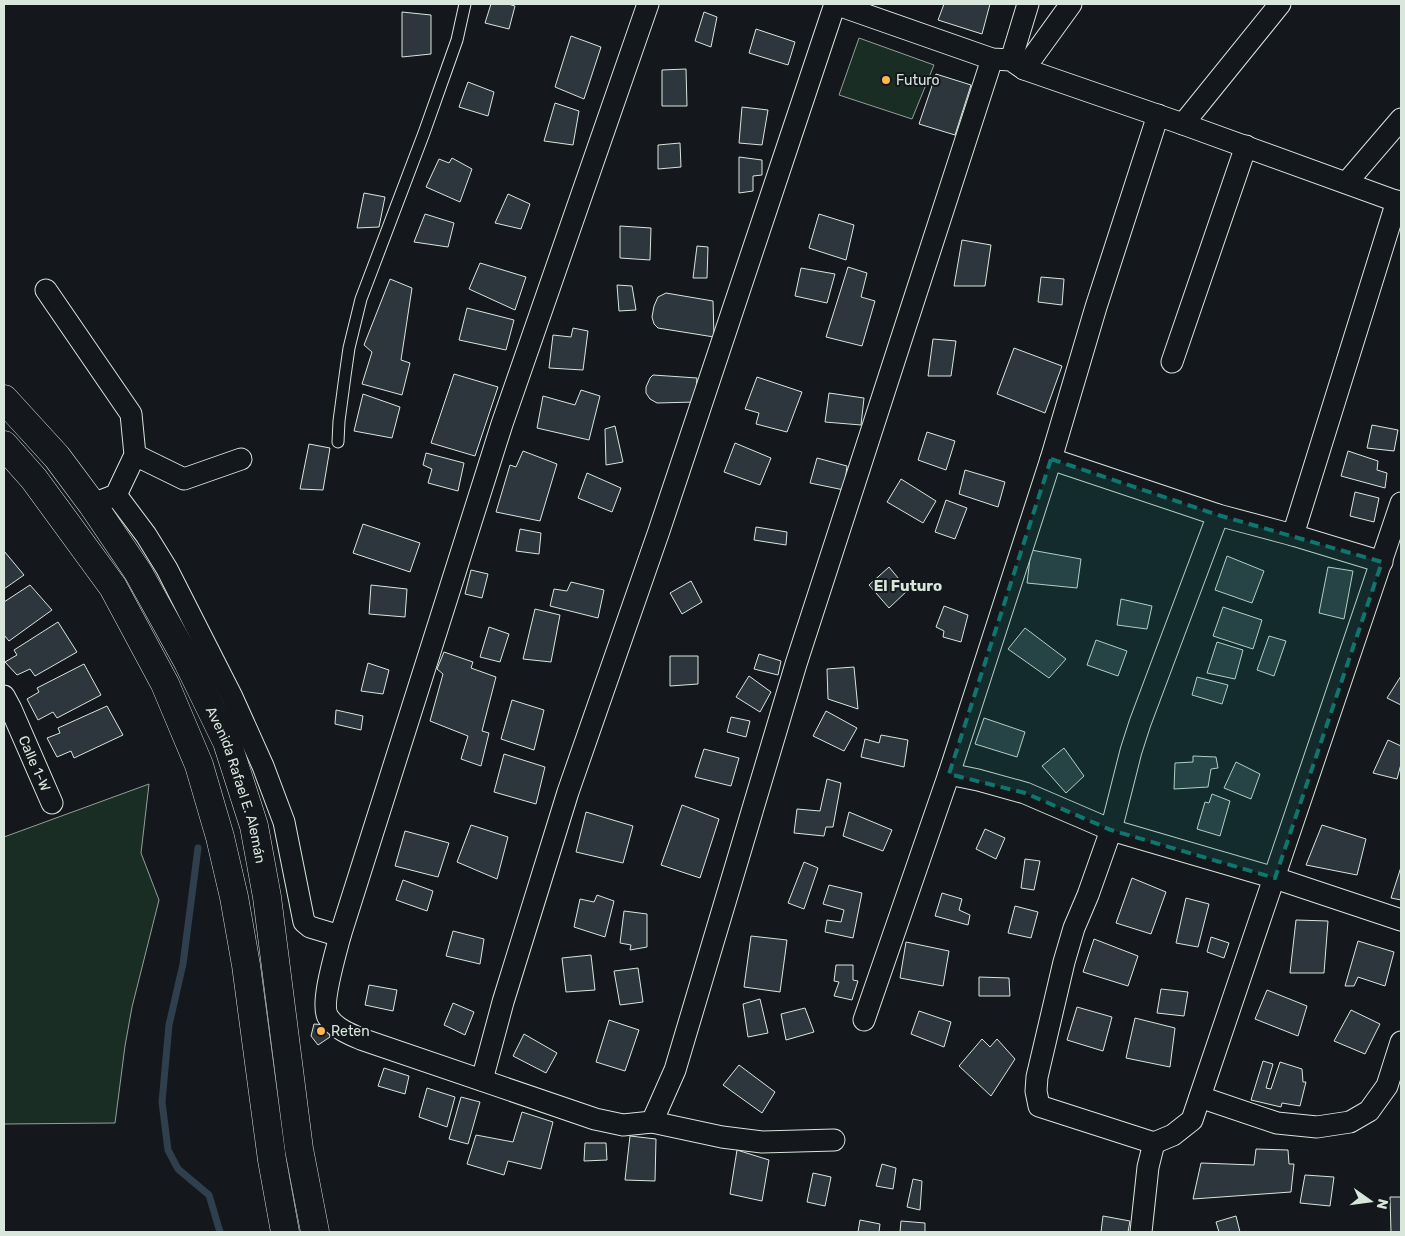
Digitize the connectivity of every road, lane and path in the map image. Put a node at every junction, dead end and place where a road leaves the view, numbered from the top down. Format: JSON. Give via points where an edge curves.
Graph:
{"nodes":[{"id":1,"x":465,"y":4,"type":"edge"},
{"id":2,"x":648,"y":4,"type":"edge"},
{"id":3,"x":1028,"y":4,"type":"edge"},
{"id":4,"x":1071,"y":4,"type":"edge"},
{"id":5,"x":1280,"y":4,"type":"edge"},
{"id":6,"x":1009,"y":63,"type":"junction"},
{"id":7,"x":1158,"y":115,"type":"junction"},
{"id":8,"x":1401,"y":119,"type":"edge"},
{"id":9,"x":1184,"y":124,"type":"junction"},
{"id":10,"x":1246,"y":146,"type":"junction"},
{"id":11,"x":1347,"y":182,"type":"junction"},
{"id":12,"x":1399,"y":202,"type":"edge"},
{"id":13,"x":46,"y":290,"type":"dead end"},
{"id":14,"x":1172,"y":362,"type":"dead end"},
{"id":15,"x":4,"y":400,"type":"edge"},
{"id":16,"x":338,"y":442,"type":"dead end"},
{"id":17,"x":4,"y":446,"type":"edge"},
{"id":18,"x":135,"y":455,"type":"junction"},
{"id":19,"x":241,"y":458,"type":"dead end"},
{"id":20,"x":1051,"y":459,"type":"junction"},
{"id":21,"x":104,"y":499,"type":"junction"},
{"id":22,"x":1401,"y":503,"type":"edge"},
{"id":23,"x":1218,"y":515,"type":"junction"},
{"id":24,"x":1398,"y":525,"type":"edge"},
{"id":25,"x":1293,"y":535,"type":"junction"},
{"id":26,"x":1382,"y":562,"type":"junction"},
{"id":27,"x":4,"y":696,"type":"edge"},
{"id":28,"x":949,"y":774,"type":"junction"},
{"id":29,"x":52,"y":803,"type":"dead end"},
{"id":30,"x":1112,"y":830,"type":"junction"},
{"id":31,"x":1275,"y":878,"type":"junction"},
{"id":32,"x":1401,"y":920,"type":"edge"},
{"id":33,"x":340,"y":936,"type":"junction"},
{"id":34,"x":864,"y":1020,"type":"dead end"},
{"id":35,"x":1401,"y":1042,"type":"edge"},
{"id":36,"x":482,"y":1080,"type":"junction"},
{"id":37,"x":1200,"y":1097,"type":"junction"},
{"id":38,"x":652,"y":1122,"type":"junction"},
{"id":39,"x":834,"y":1140,"type":"dead end"},
{"id":40,"x":1154,"y":1143,"type":"junction"},
{"id":41,"x":285,"y":1232,"type":"edge"},
{"id":42,"x":315,"y":1232,"type":"edge"},
{"id":43,"x":1140,"y":1232,"type":"edge"}],
"edges":[{"from":1,"to":16,"type":"lane","via":[[454,50],[361,299],[345,376]]},
{"from":2,"to":33,"type":"street","via":[[502,424]]},
{"from":3,"to":6,"type":"street"},
{"from":4,"to":6,"type":"street"},
{"from":5,"to":9,"type":"street"},
{"from":6,"to":7,"type":"street"},
{"from":6,"to":36,"type":"street","via":[[835,4],[568,792]]},
{"from":6,"to":38,"type":"street","via":[[796,664],[675,1070]]},
{"from":7,"to":9,"type":"street"},
{"from":7,"to":20,"type":"street"},
{"from":8,"to":11,"type":"street"},
{"from":9,"to":10,"type":"street"},
{"from":10,"to":11,"type":"street"},
{"from":10,"to":14,"type":"street"},
{"from":11,"to":12,"type":"street"},
{"from":12,"to":25,"type":"street"},
{"from":13,"to":18,"type":"street","via":[[131,414]]},
{"from":15,"to":21,"type":"main road","name":"Avenida Rafael E. Alemán","via":[[57,457]]},
{"from":17,"to":41,"type":"main road","name":"Avenida Rafael E. Alemán","via":[[34,479],[113,586],[165,684],[199,764],[220,837],[243,945]]},
{"from":18,"to":19,"type":"street","via":[[184,479]]},
{"from":18,"to":21,"type":"street"},
{"from":20,"to":23,"type":"street"},
{"from":20,"to":28,"type":"street"},
{"from":21,"to":33,"type":"street","via":[[146,535],[167,569],[232,698],[264,766],[284,822],[304,922]]},
{"from":21,"to":42,"type":"main road","name":"Avenida Rafael E. Alemán","via":[[138,572],[188,662],[227,742],[254,826],[267,897],[299,1149]]},
{"from":22,"to":24,"type":"street"},
{"from":23,"to":25,"type":"street"},
{"from":23,"to":30,"type":"street","via":[[1140,723]]},
{"from":24,"to":26,"type":"street"},
{"from":25,"to":26,"type":"street"},
{"from":26,"to":31,"type":"street"},
{"from":27,"to":29,"type":"street","name":"Calle 1-W"},
{"from":28,"to":30,"type":"street","via":[[1025,793]]},
{"from":28,"to":34,"type":"street"},
{"from":30,"to":31,"type":"street"},
{"from":30,"to":40,"type":"street","via":[[1064,962],[1036,1091],[1039,1106]]},
{"from":31,"to":32,"type":"street"},
{"from":31,"to":37,"type":"street"},
{"from":33,"to":36,"type":"street","via":[[328,986],[327,1016],[341,1030],[360,1039]]},
{"from":35,"to":37,"type":"street","via":[[1387,1086],[1369,1111],[1350,1122],[1317,1126],[1277,1123]]},
{"from":36,"to":38,"type":"street","via":[[595,1119],[622,1125]]},
{"from":37,"to":40,"type":"street","via":[[1192,1120],[1173,1135]]},
{"from":38,"to":39,"type":"street","via":[[762,1142]]},
{"from":40,"to":43,"type":"street"}]}
